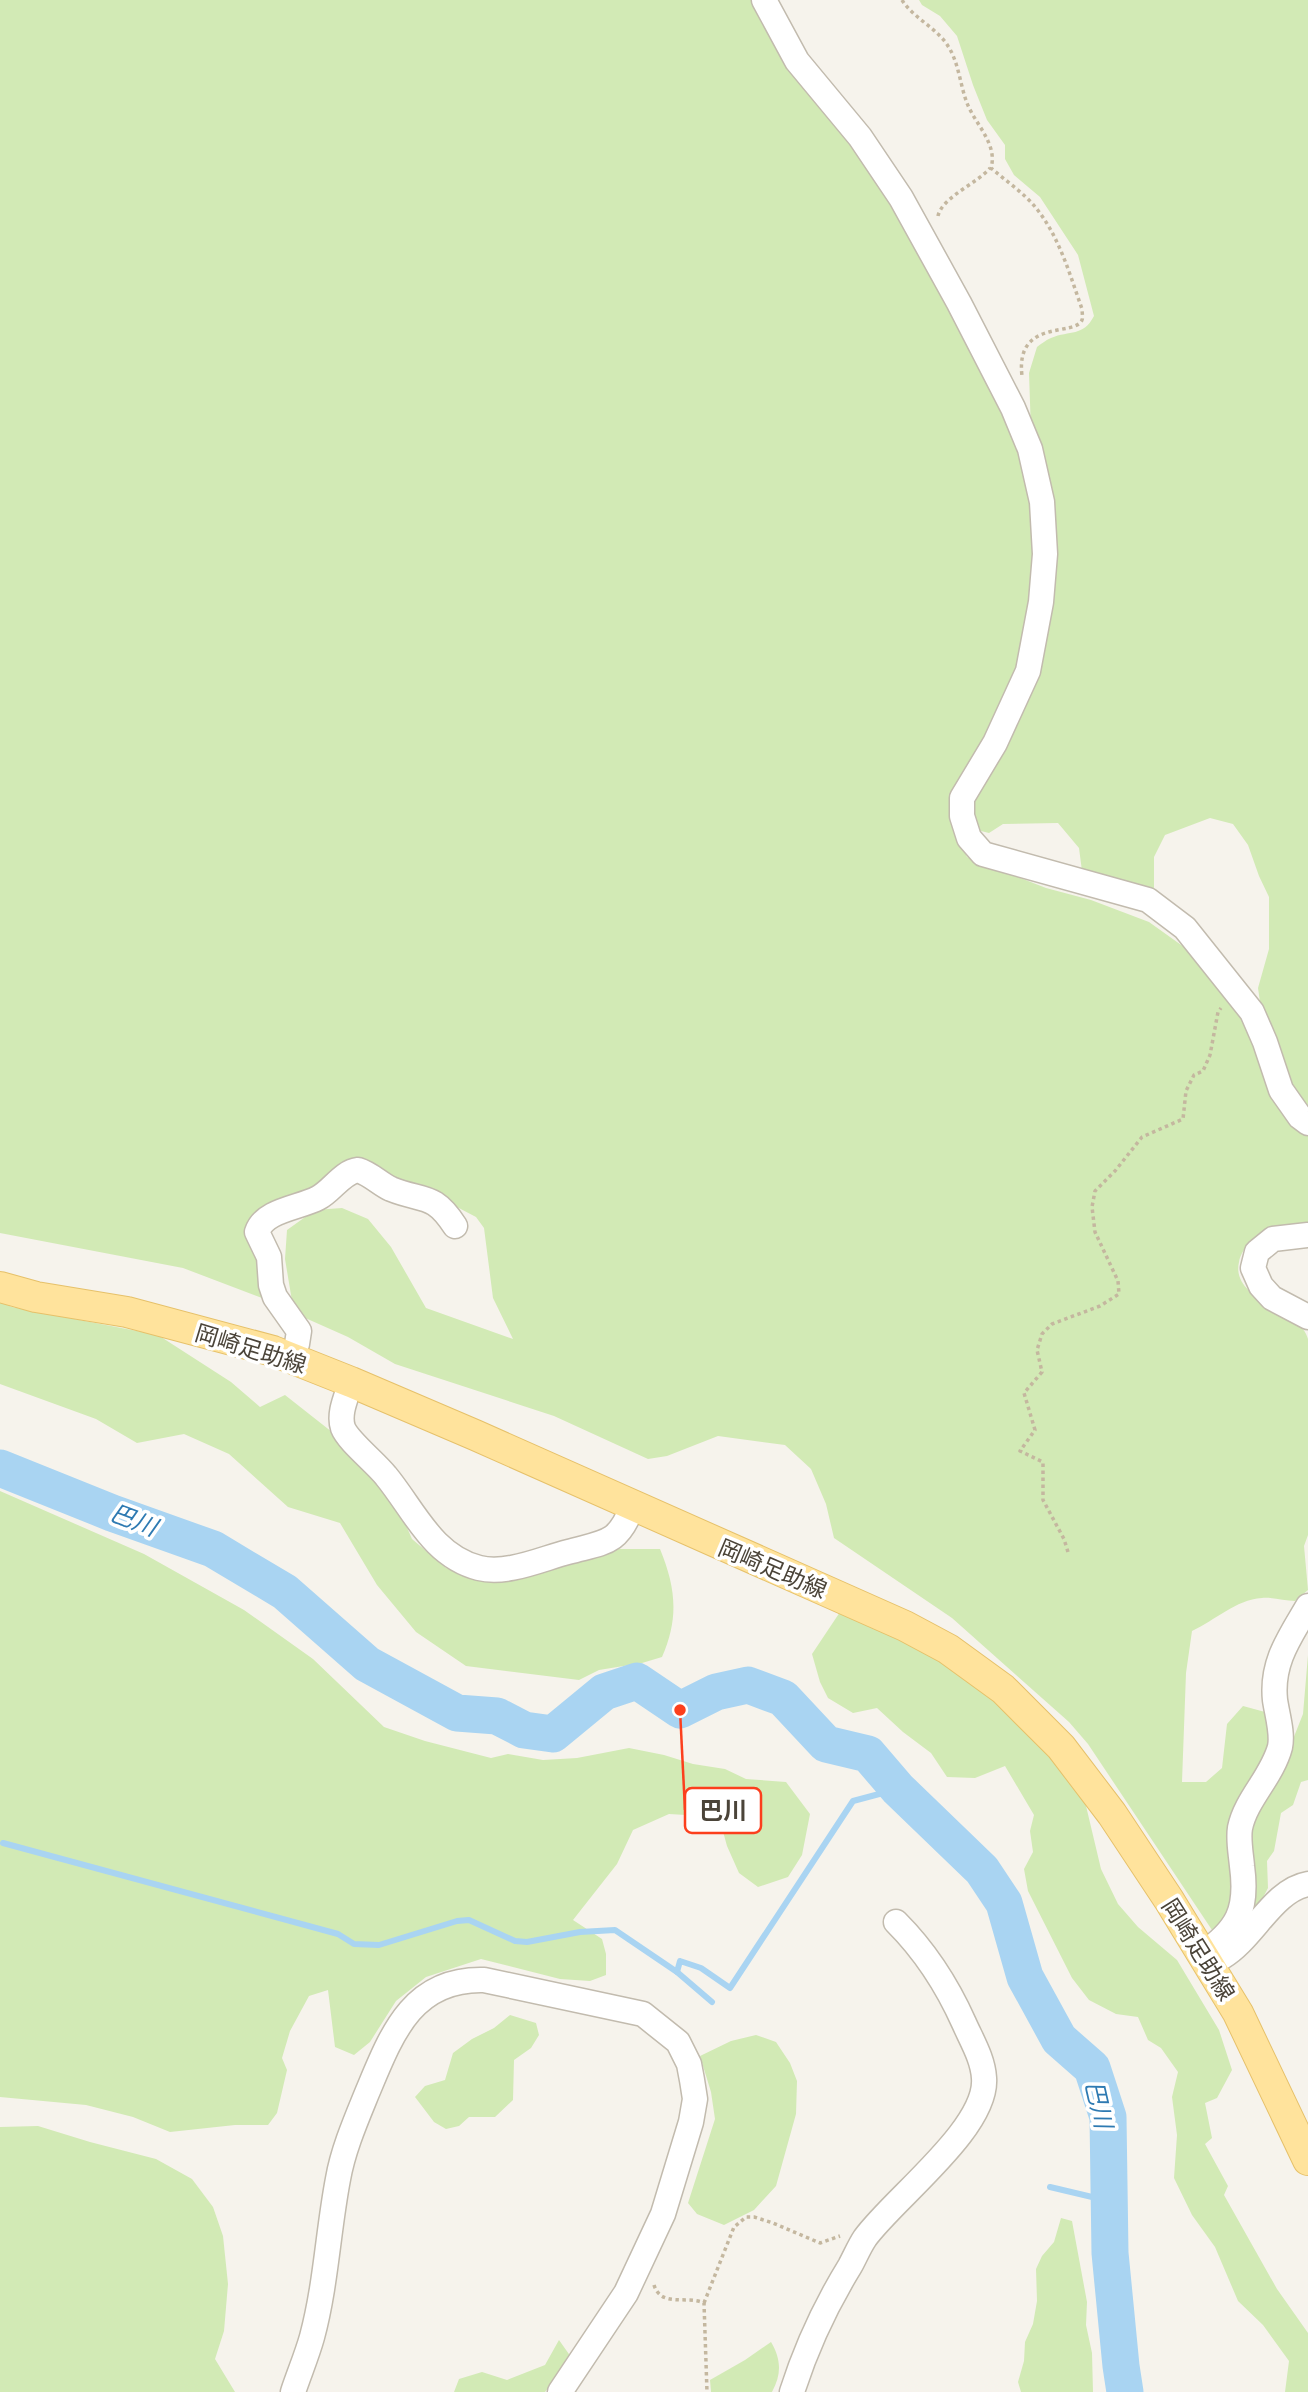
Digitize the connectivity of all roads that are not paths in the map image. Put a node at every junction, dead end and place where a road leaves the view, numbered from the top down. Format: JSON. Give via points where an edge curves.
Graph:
{"nodes":[{"id":1,"x":764,"y":0,"type":"edge"},
{"id":2,"x":1308,"y":1123,"type":"edge"},
{"id":3,"x":455,"y":1226,"type":"dead end"},
{"id":4,"x":1308,"y":1235,"type":"edge"},
{"id":5,"x":0,"y":1287,"type":"edge"},
{"id":6,"x":1308,"y":1317,"type":"edge"},
{"id":7,"x":291,"y":1359,"type":"junction"},
{"id":8,"x":351,"y":1382,"type":"junction"},
{"id":9,"x":632,"y":1507,"type":"junction"},
{"id":10,"x":1308,"y":1606,"type":"edge"},
{"id":11,"x":1308,"y":1884,"type":"edge"},
{"id":12,"x":896,"y":1922,"type":"dead end"},
{"id":13,"x":1203,"y":1959,"type":"junction"},
{"id":14,"x":1306,"y":2152,"type":"edge"},
{"id":15,"x":293,"y":2392,"type":"edge"},
{"id":16,"x":560,"y":2392,"type":"edge"},
{"id":17,"x":792,"y":2392,"type":"edge"}],
"edges":[{"from":1,"to":2,"type":"street","via":[[797,61],[860,136],[901,198],[1013,408],[1030,449],[1042,502],[1045,554],[1041,602],[1028,671],[995,743],[962,798],[969,838],[983,853],[1148,900],[1185,928],[1252,1012],[1281,1090]]},
{"from":3,"to":7,"type":"street","via":[[431,1199],[389,1188],[358,1170],[318,1198],[264,1219],[257,1232],[269,1257],[271,1285],[299,1331]]},
{"from":4,"to":6,"type":"street","via":[[1273,1239],[1257,1252],[1253,1268],[1272,1298]]},
{"from":5,"to":7,"type":"main road","name":"岡崎足助線","via":[[127,1312]]},
{"from":7,"to":8,"type":"main road","name":"岡崎足助線"},
{"from":8,"to":9,"type":"main road","name":"岡崎足助線"},
{"from":8,"to":9,"type":"street","via":[[341,1417],[344,1431],[386,1476],[428,1536],[452,1556],[480,1569],[516,1568],[612,1540],[625,1526]]},
{"from":9,"to":13,"type":"main road","name":"岡崎足助線","via":[[905,1626],[948,1649],[1003,1689],[1061,1747],[1112,1814]]},
{"from":10,"to":13,"type":"street","via":[[1275,1669],[1281,1744],[1240,1829],[1246,1890],[1242,1907],[1221,1942]]},
{"from":11,"to":13,"type":"street","via":[[1283,1896],[1225,1956]]},
{"from":12,"to":17,"type":"street","via":[[933,1965],[953,1999],[985,2079],[979,2104],[958,2138],[864,2240],[829,2301]]},
{"from":13,"to":14,"type":"main road","name":"岡崎足助線","via":[[1238,2013]]},
{"from":15,"to":16,"type":"street","via":[[312,2338],[338,2176],[391,2035],[425,1997],[444,1986],[484,1980],[643,2014],[678,2042],[692,2080],[691,2122],[663,2214],[626,2292]]}]}
